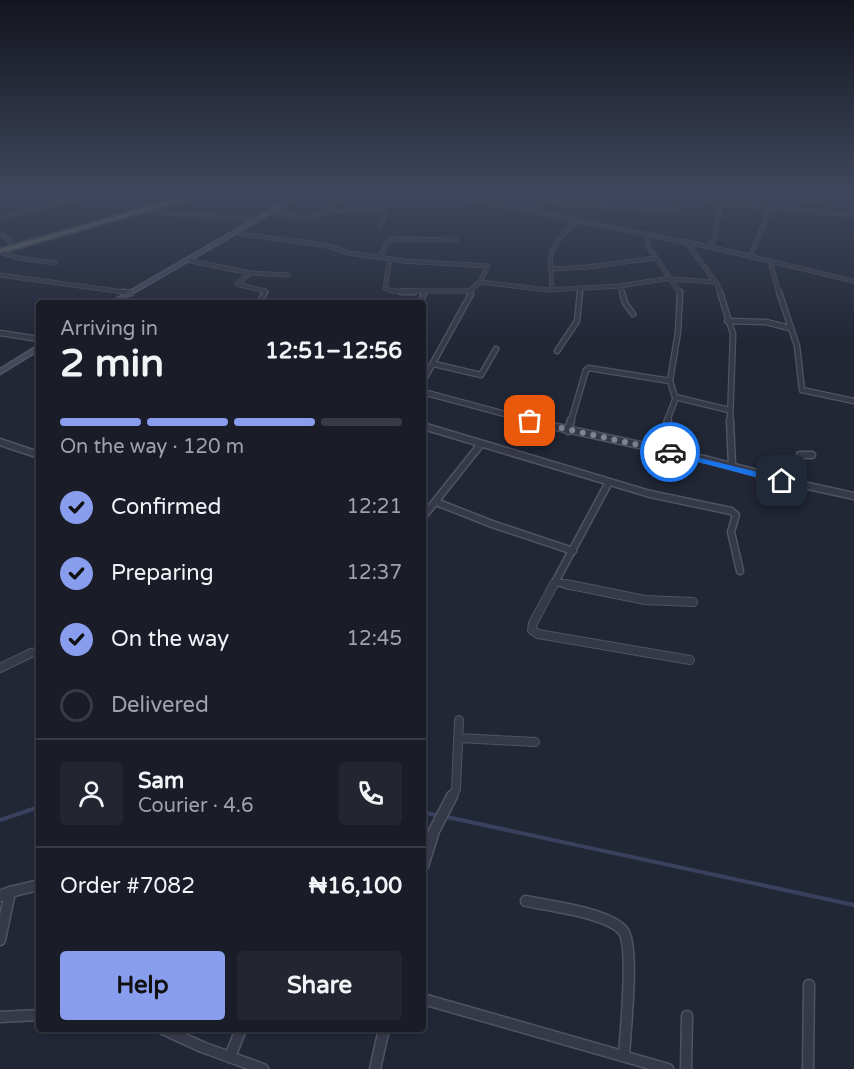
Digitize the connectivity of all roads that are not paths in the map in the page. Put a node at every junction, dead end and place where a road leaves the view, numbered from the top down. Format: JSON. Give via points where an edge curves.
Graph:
{"nodes":[{"id":1,"x":12,"y":243,"type":"edge"},
{"id":2,"x":27,"y":243,"type":"edge"},
{"id":3,"x":219,"y":243,"type":"edge"},
{"id":4,"x":224,"y":243,"type":"edge"},
{"id":5,"x":315,"y":243,"type":"edge"},
{"id":6,"x":386,"y":243,"type":"edge"},
{"id":7,"x":557,"y":243,"type":"edge"},
{"id":8,"x":647,"y":243,"type":"edge"},
{"id":9,"x":687,"y":243,"type":"edge"},
{"id":10,"x":690,"y":243,"type":"edge"},
{"id":11,"x":712,"y":243,"type":"edge"},
{"id":12,"x":756,"y":243,"type":"edge"},
{"id":13,"x":16,"y":246,"type":"junction"},
{"id":14,"x":710,"y":247,"type":"junction"},
{"id":15,"x":0,"y":251,"type":"edge"},
{"id":16,"x":750,"y":257,"type":"junction"},
{"id":17,"x":381,"y":258,"type":"junction"},
{"id":18,"x":655,"y":258,"type":"junction"},
{"id":19,"x":390,"y":259,"type":"junction"},
{"id":20,"x":191,"y":261,"type":"junction"},
{"id":21,"x":773,"y":262,"type":"junction"},
{"id":22,"x":55,"y":263,"type":"dead end"},
{"id":23,"x":551,"y":269,"type":"junction"},
{"id":24,"x":250,"y":273,"type":"junction"},
{"id":25,"x":0,"y":275,"type":"edge"},
{"id":26,"x":288,"y":275,"type":"dead end"},
{"id":27,"x":671,"y":278,"type":"junction"},
{"id":28,"x":854,"y":280,"type":"edge"},
{"id":29,"x":480,"y":282,"type":"junction"},
{"id":30,"x":716,"y":282,"type":"junction"},
{"id":31,"x":620,"y":286,"type":"junction"},
{"id":32,"x":425,"y":290,"type":"junction"},
{"id":33,"x":552,"y":290,"type":"junction"},
{"id":34,"x":578,"y":290,"type":"junction"},
{"id":35,"x":135,"y":291,"type":"junction"},
{"id":36,"x":470,"y":291,"type":"junction"},
{"id":37,"x":118,"y":300,"type":"edge"},
{"id":38,"x":122,"y":300,"type":"edge"},
{"id":39,"x":260,"y":300,"type":"edge"},
{"id":40,"x":422,"y":300,"type":"edge"},
{"id":41,"x":633,"y":314,"type":"dead end"},
{"id":42,"x":727,"y":321,"type":"junction"},
{"id":43,"x":790,"y":328,"type":"junction"},
{"id":44,"x":0,"y":333,"type":"edge"},
{"id":45,"x":36,"y":344,"type":"edge"},
{"id":46,"x":36,"y":347,"type":"edge"},
{"id":47,"x":496,"y":349,"type":"dead end"},
{"id":48,"x":557,"y":351,"type":"dead end"},
{"id":49,"x":434,"y":364,"type":"junction"},
{"id":50,"x":0,"y":370,"type":"edge"},
{"id":51,"x":426,"y":376,"type":"edge"},
{"id":52,"x":670,"y":381,"type":"junction"},
{"id":53,"x":426,"y":393,"type":"edge"},
{"id":54,"x":676,"y":397,"type":"junction"},
{"id":55,"x":854,"y":401,"type":"edge"},
{"id":56,"x":729,"y":410,"type":"junction"},
{"id":57,"x":426,"y":429,"type":"edge"},
{"id":58,"x":568,"y":431,"type":"junction"},
{"id":59,"x":0,"y":442,"type":"edge"},
{"id":60,"x":481,"y":444,"type":"junction"},
{"id":61,"x":663,"y":451,"type":"junction"},
{"id":62,"x":36,"y":454,"type":"edge"},
{"id":63,"x":812,"y":455,"type":"dead end"},
{"id":64,"x":732,"y":466,"type":"junction"},
{"id":65,"x":609,"y":482,"type":"junction"},
{"id":66,"x":798,"y":485,"type":"junction"},
{"id":67,"x":854,"y":496,"type":"edge"},
{"id":68,"x":436,"y":502,"type":"junction"},
{"id":69,"x":426,"y":514,"type":"edge"},
{"id":70,"x":573,"y":551,"type":"junction"},
{"id":71,"x":740,"y":571,"type":"dead end"},
{"id":72,"x":556,"y":582,"type":"junction"},
{"id":73,"x":693,"y":602,"type":"dead end"},
{"id":74,"x":36,"y":652,"type":"edge"},
{"id":75,"x":690,"y":660,"type":"dead end"},
{"id":76,"x":0,"y":668,"type":"edge"},
{"id":77,"x":459,"y":720,"type":"dead end"},
{"id":78,"x":459,"y":738,"type":"junction"},
{"id":79,"x":535,"y":742,"type":"dead end"},
{"id":80,"x":426,"y":856,"type":"edge"},
{"id":81,"x":36,"y":886,"type":"edge"},
{"id":82,"x":10,"y":892,"type":"junction"},
{"id":83,"x":0,"y":896,"type":"edge"},
{"id":84,"x":526,"y":901,"type":"dead end"},
{"id":85,"x":0,"y":940,"type":"edge"},
{"id":86,"x":808,"y":985,"type":"dead end"},
{"id":87,"x":426,"y":1000,"type":"edge"},
{"id":88,"x":36,"y":1015,"type":"edge"},
{"id":89,"x":687,"y":1016,"type":"dead end"},
{"id":90,"x":0,"y":1017,"type":"edge"},
{"id":91,"x":170,"y":1032,"type":"edge"},
{"id":92,"x":240,"y":1032,"type":"edge"},
{"id":93,"x":383,"y":1032,"type":"edge"},
{"id":94,"x":624,"y":1056,"type":"junction"},
{"id":95,"x":230,"y":1058,"type":"junction"},
{"id":96,"x":263,"y":1069,"type":"edge"},
{"id":97,"x":375,"y":1069,"type":"edge"},
{"id":98,"x":668,"y":1069,"type":"edge"},
{"id":99,"x":686,"y":1069,"type":"edge"},
{"id":100,"x":808,"y":1069,"type":"edge"}],
"edges":[{"from":1,"to":13,"type":"street"},
{"from":2,"to":13,"type":"highway"},
{"from":3,"to":35,"type":"main road"},
{"from":4,"to":20,"type":"main road"},
{"from":5,"to":17,"type":"street"},
{"from":6,"to":17,"type":"street"},
{"from":7,"to":23,"type":"street","via":[[548,259]]},
{"from":8,"to":18,"type":"street"},
{"from":9,"to":30,"type":"street"},
{"from":10,"to":14,"type":"street"},
{"from":11,"to":14,"type":"street"},
{"from":12,"to":16,"type":"street"},
{"from":13,"to":15,"type":"highway"},
{"from":14,"to":16,"type":"street"},
{"from":15,"to":22,"type":"street","via":[[18,258]]},
{"from":16,"to":21,"type":"street"},
{"from":17,"to":19,"type":"street"},
{"from":18,"to":23,"type":"street"},
{"from":18,"to":27,"type":"street"},
{"from":19,"to":29,"type":"street","via":[[489,267]]},
{"from":19,"to":32,"type":"street","via":[[384,283],[387,290]]},
{"from":20,"to":24,"type":"street"},
{"from":20,"to":35,"type":"main road"},
{"from":21,"to":28,"type":"street"},
{"from":21,"to":43,"type":"street"},
{"from":23,"to":33,"type":"street"},
{"from":24,"to":26,"type":"street"},
{"from":24,"to":39,"type":"street","via":[[237,284],[265,291]]},
{"from":25,"to":35,"type":"street"},
{"from":27,"to":30,"type":"street"},
{"from":27,"to":31,"type":"street"},
{"from":27,"to":52,"type":"street","via":[[679,290],[680,310]]},
{"from":29,"to":33,"type":"street"},
{"from":29,"to":36,"type":"street"},
{"from":30,"to":42,"type":"street"},
{"from":31,"to":34,"type":"street"},
{"from":31,"to":41,"type":"street"},
{"from":32,"to":36,"type":"street"},
{"from":32,"to":40,"type":"street"},
{"from":33,"to":34,"type":"street"},
{"from":34,"to":48,"type":"street","via":[[578,321]]},
{"from":35,"to":37,"type":"main road"},
{"from":35,"to":38,"type":"main road"},
{"from":36,"to":49,"type":"street"},
{"from":42,"to":43,"type":"street","via":[[766,322]]},
{"from":42,"to":56,"type":"street","via":[[734,336]]},
{"from":43,"to":55,"type":"street","via":[[802,390]]},
{"from":44,"to":45,"type":"street"},
{"from":46,"to":50,"type":"main road"},
{"from":47,"to":49,"type":"street","via":[[480,375]]},
{"from":49,"to":51,"type":"street"},
{"from":52,"to":54,"type":"street"},
{"from":52,"to":58,"type":"street","via":[[589,368]]},
{"from":53,"to":58,"type":"street"},
{"from":54,"to":56,"type":"street"},
{"from":54,"to":61,"type":"street","via":[[665,428]]},
{"from":56,"to":64,"type":"street"},
{"from":57,"to":60,"type":"street"},
{"from":58,"to":61,"type":"street"},
{"from":59,"to":62,"type":"street"},
{"from":60,"to":65,"type":"street"},
{"from":60,"to":68,"type":"street"},
{"from":61,"to":64,"type":"street"},
{"from":63,"to":66,"type":"street","via":[[800,455]]},
{"from":64,"to":66,"type":"street"},
{"from":65,"to":70,"type":"street"},
{"from":65,"to":71,"type":"street","via":[[734,513],[731,532]]},
{"from":66,"to":67,"type":"street"},
{"from":68,"to":69,"type":"street"},
{"from":68,"to":70,"type":"street"},
{"from":70,"to":72,"type":"street"},
{"from":72,"to":73,"type":"street","via":[[645,600]]},
{"from":72,"to":75,"type":"street","via":[[533,623],[534,632]]},
{"from":74,"to":76,"type":"street"},
{"from":77,"to":78,"type":"street"},
{"from":78,"to":79,"type":"street"},
{"from":78,"to":80,"type":"street","via":[[456,789],[434,831]]},
{"from":81,"to":82,"type":"street"},
{"from":82,"to":83,"type":"street"},
{"from":82,"to":85,"type":"street"},
{"from":84,"to":94,"type":"street","via":[[592,915],[624,932],[629,953]]},
{"from":86,"to":100,"type":"street"},
{"from":87,"to":94,"type":"street"},
{"from":88,"to":90,"type":"street"},
{"from":89,"to":99,"type":"street"},
{"from":91,"to":95,"type":"street"},
{"from":92,"to":95,"type":"street"},
{"from":93,"to":97,"type":"street"},
{"from":94,"to":98,"type":"street"},
{"from":95,"to":96,"type":"street"}]}
